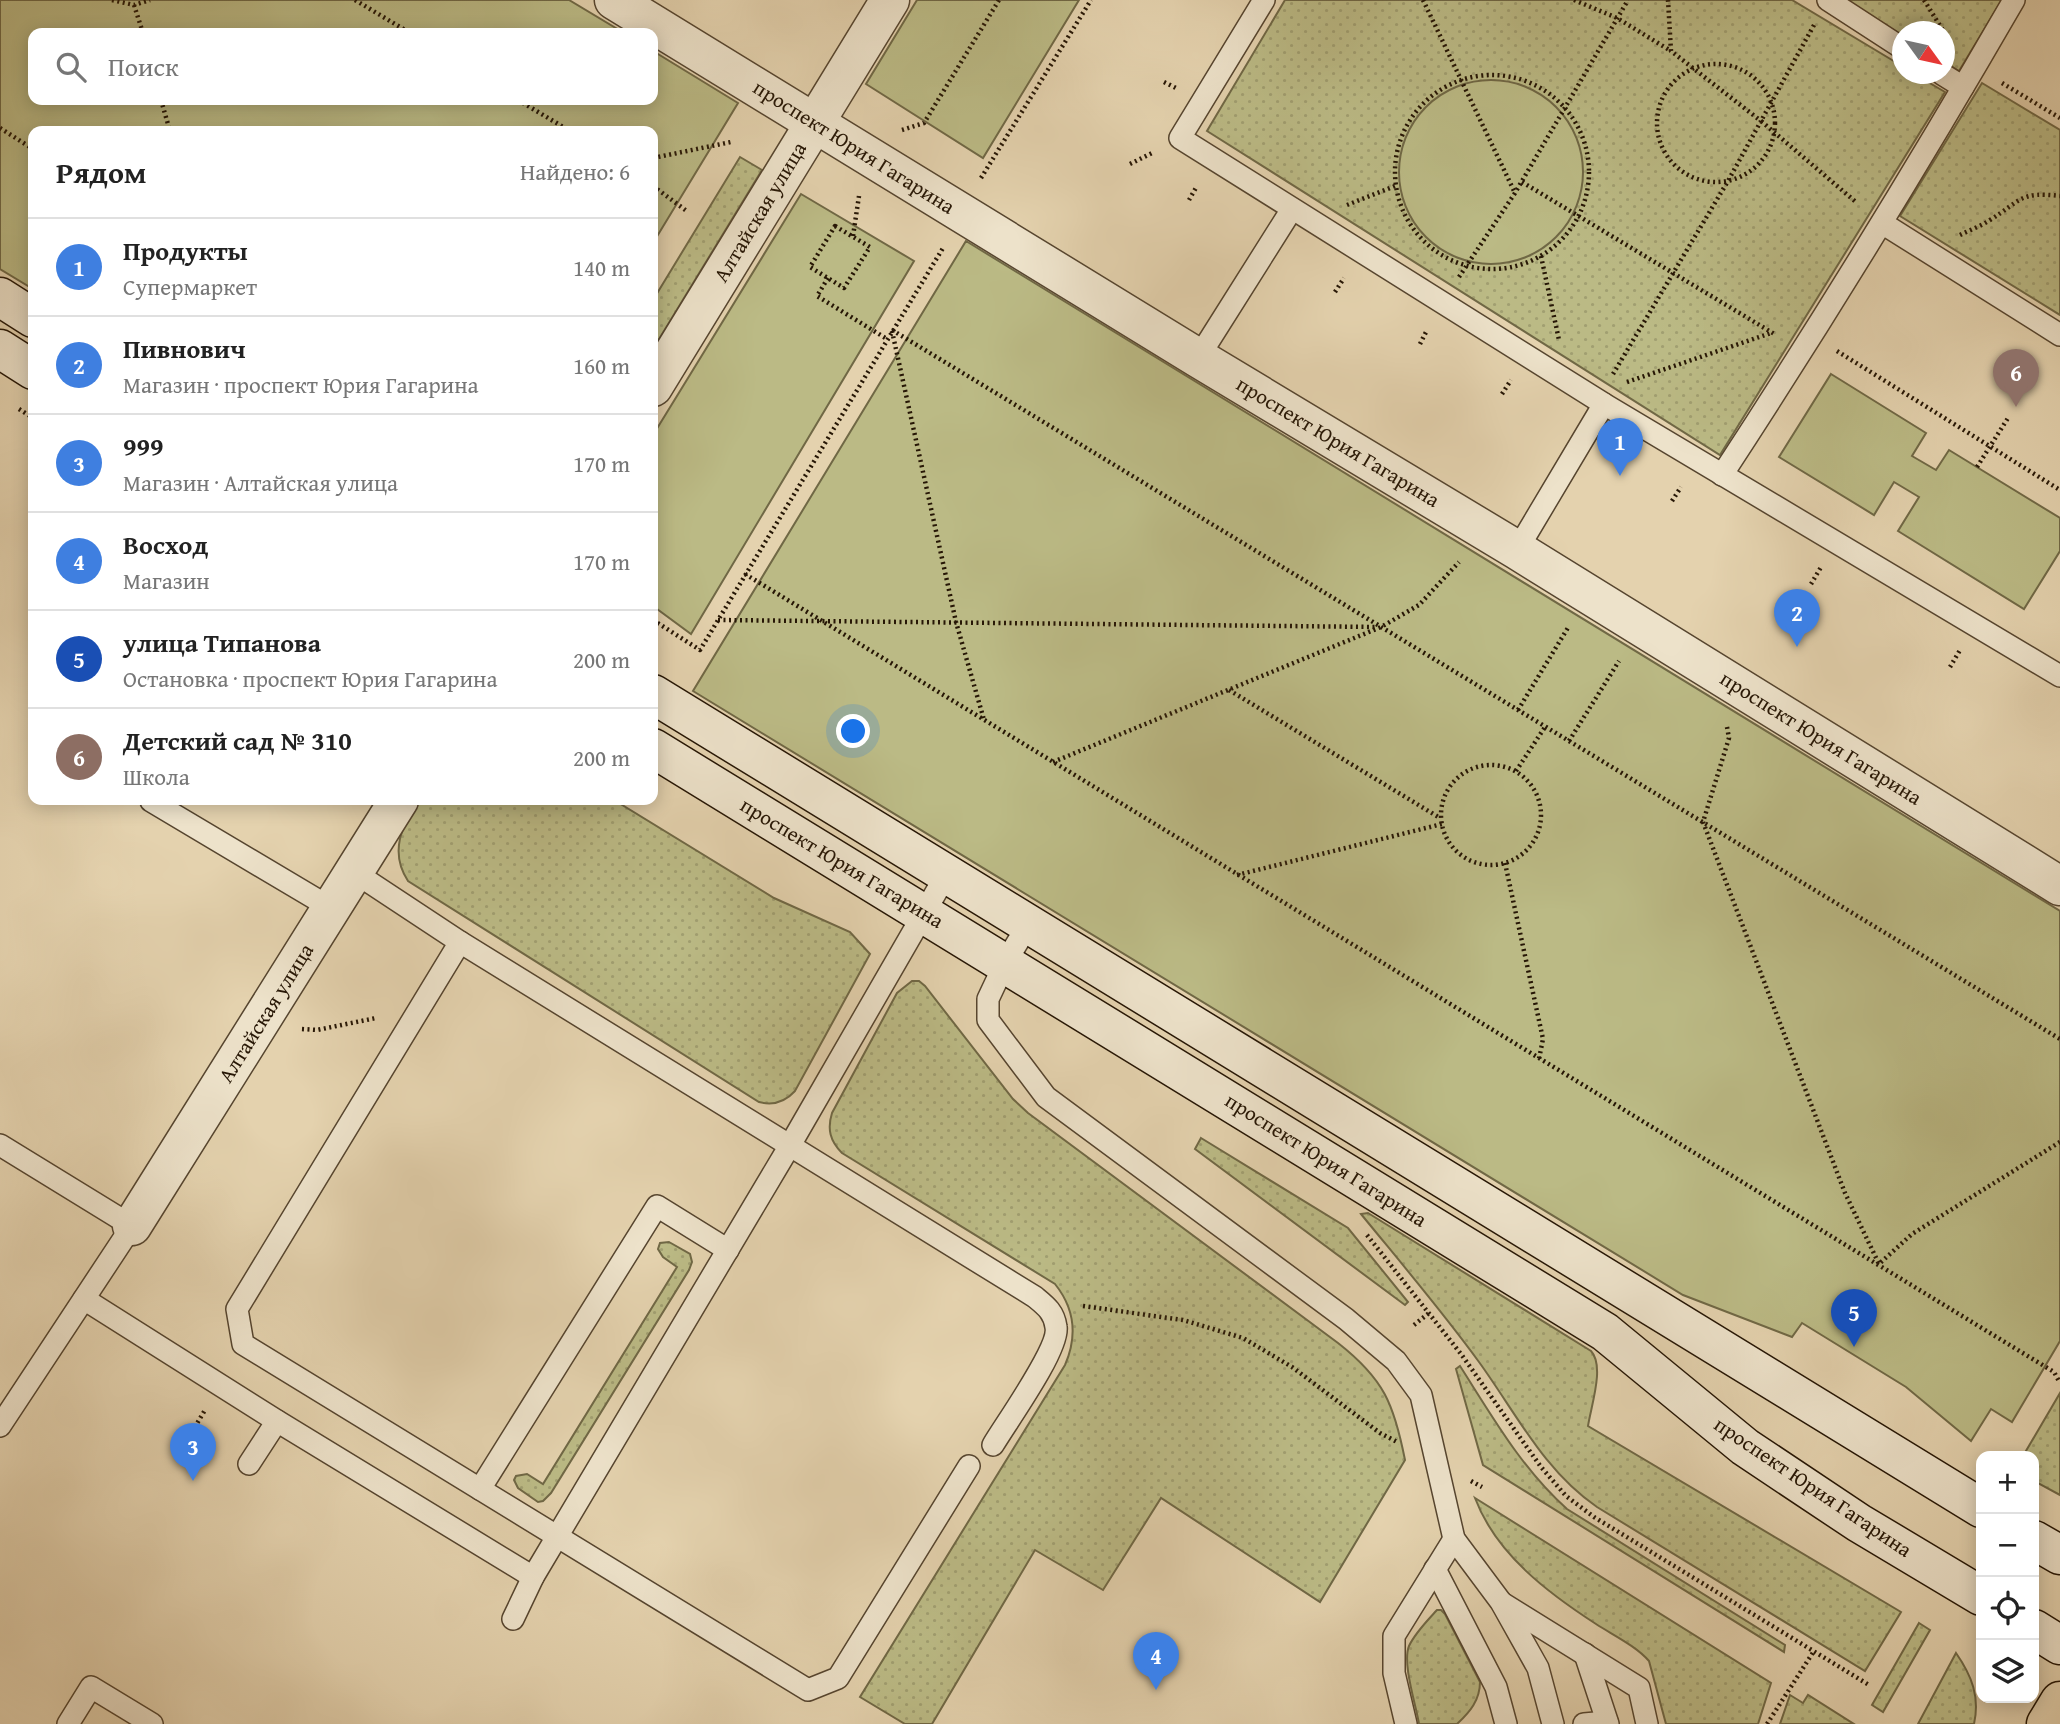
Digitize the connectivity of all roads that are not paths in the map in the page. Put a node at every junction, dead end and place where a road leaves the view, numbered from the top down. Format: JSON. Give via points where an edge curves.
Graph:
{"nodes":[{"id":1,"x":614,"y":0,"type":"edge"},
{"id":2,"x":890,"y":0,"type":"edge"},
{"id":3,"x":1264,"y":0,"type":"edge"},
{"id":4,"x":1828,"y":0,"type":"edge"},
{"id":5,"x":2014,"y":0,"type":"edge"},
{"id":6,"x":1892,"y":42,"type":"edge"},
{"id":7,"x":1955,"y":82,"type":"edge"},
{"id":8,"x":1963,"y":87,"type":"junction"},
{"id":9,"x":815,"y":122,"type":"junction"},
{"id":10,"x":1292,"y":209,"type":"junction"},
{"id":11,"x":1882,"y":223,"type":"junction"},
{"id":12,"x":0,"y":297,"type":"edge"},
{"id":13,"x":28,"y":315,"type":"edge"},
{"id":14,"x":2060,"y":335,"type":"edge"},
{"id":15,"x":0,"y":349,"type":"edge"},
{"id":16,"x":1198,"y":358,"type":"junction"},
{"id":17,"x":28,"y":367,"type":"edge"},
{"id":18,"x":658,"y":379,"type":"edge"},
{"id":19,"x":1606,"y":394,"type":"junction"},
{"id":20,"x":1723,"y":475,"type":"junction"},
{"id":21,"x":1517,"y":550,"type":"junction"},
{"id":22,"x":2060,"y":676,"type":"edge"},
{"id":23,"x":658,"y":697,"type":"edge"},
{"id":24,"x":658,"y":751,"type":"edge"},
{"id":25,"x":158,"y":805,"type":"edge"},
{"id":26,"x":396,"y":805,"type":"edge"},
{"id":27,"x":354,"y":872,"type":"junction"},
{"id":28,"x":946,"y":875,"type":"junction"},
{"id":29,"x":2060,"y":886,"type":"edge"},
{"id":30,"x":331,"y":908,"type":"junction"},
{"id":31,"x":924,"y":913,"type":"junction"},
{"id":32,"x":1028,"y":925,"type":"junction"},
{"id":33,"x":460,"y":942,"type":"junction"},
{"id":34,"x":1005,"y":963,"type":"junction"},
{"id":35,"x":0,"y":1145,"type":"edge"},
{"id":36,"x":789,"y":1147,"type":"junction"},
{"id":37,"x":132,"y":1226,"type":"junction"},
{"id":38,"x":728,"y":1250,"type":"junction"},
{"id":39,"x":84,"y":1299,"type":"junction"},
{"id":40,"x":277,"y":1421,"type":"junction"},
{"id":41,"x":0,"y":1426,"type":"edge"},
{"id":42,"x":993,"y":1445,"type":"dead end"},
{"id":43,"x":249,"y":1464,"type":"dead end"},
{"id":44,"x":970,"y":1466,"type":"dead end"},
{"id":45,"x":480,"y":1489,"type":"junction"},
{"id":46,"x":1976,"y":1505,"type":"edge"},
{"id":47,"x":558,"y":1537,"type":"junction"},
{"id":48,"x":1454,"y":1539,"type":"junction"},
{"id":49,"x":2039,"y":1543,"type":"edge"},
{"id":50,"x":2060,"y":1555,"type":"edge"},
{"id":51,"x":1435,"y":1569,"type":"junction"},
{"id":52,"x":533,"y":1577,"type":"junction"},
{"id":53,"x":1976,"y":1593,"type":"edge"},
{"id":54,"x":1501,"y":1602,"type":"junction"},
{"id":55,"x":513,"y":1619,"type":"dead end"},
{"id":56,"x":2039,"y":1632,"type":"edge"},
{"id":57,"x":2060,"y":1645,"type":"edge"},
{"id":58,"x":1585,"y":1654,"type":"junction"},
{"id":59,"x":2060,"y":1701,"type":"edge"},
{"id":60,"x":1608,"y":1723,"type":"edge"},
{"id":61,"x":68,"y":1724,"type":"edge"},
{"id":62,"x":152,"y":1724,"type":"edge"},
{"id":63,"x":1406,"y":1724,"type":"edge"},
{"id":64,"x":1506,"y":1724,"type":"edge"},
{"id":65,"x":1553,"y":1724,"type":"edge"},
{"id":66,"x":1584,"y":1724,"type":"edge"},
{"id":67,"x":1647,"y":1724,"type":"edge"},
{"id":68,"x":2046,"y":1724,"type":"edge"}],
"edges":[{"from":1,"to":9,"type":"main road","name":"проспект Юрия Гагарина"},
{"from":2,"to":9,"type":"main road","name":"Алтайская улица"},
{"from":3,"to":10,"type":"lane","via":[[1180,138]]},
{"from":4,"to":6,"type":"lane"},
{"from":5,"to":8,"type":"lane"},
{"from":7,"to":8,"type":"lane"},
{"from":8,"to":11,"type":"lane"},
{"from":9,"to":16,"type":"main road","name":"проспект Юрия Гагарина"},
{"from":9,"to":18,"type":"main road","name":"Алтайская улица"},
{"from":10,"to":16,"type":"lane"},
{"from":10,"to":19,"type":"lane","via":[[1554,373]]},
{"from":11,"to":14,"type":"lane"},
{"from":11,"to":20,"type":"lane"},
{"from":12,"to":13,"type":"main road"},
{"from":15,"to":17,"type":"main road"},
{"from":16,"to":21,"type":"main road","name":"проспект Юрия Гагарина"},
{"from":19,"to":20,"type":"lane"},
{"from":19,"to":21,"type":"lane"},
{"from":20,"to":22,"type":"lane"},
{"from":21,"to":29,"type":"main road","name":"проспект Юрия Гагарина"},
{"from":23,"to":28,"type":"main road","name":"проспект Юрия Гагарина"},
{"from":24,"to":31,"type":"main road","name":"проспект Юрия Гагарина"},
{"from":25,"to":30,"type":"lane"},
{"from":26,"to":27,"type":"main road","name":"Алтайская улица"},
{"from":27,"to":30,"type":"main road","name":"Алтайская улица"},
{"from":27,"to":33,"type":"lane"},
{"from":28,"to":31,"type":"lane"},
{"from":28,"to":32,"type":"main road","name":"проспект Юрия Гагарина"},
{"from":30,"to":37,"type":"main road","name":"Алтайская улица"},
{"from":31,"to":34,"type":"main road","name":"проспект Юрия Гагарина"},
{"from":31,"to":36,"type":"lane"},
{"from":32,"to":34,"type":"lane"},
{"from":32,"to":46,"type":"main road","name":"проспект Юрия Гагарина"},
{"from":33,"to":36,"type":"lane"},
{"from":33,"to":45,"type":"lane","via":[[237,1309],[243,1344]]},
{"from":34,"to":48,"type":"lane","via":[[988,999],[988,1020],[1046,1097],[1396,1361],[1421,1395]]},
{"from":34,"to":53,"type":"main road","name":"проспект Юрия Гагарина","via":[[1605,1332],[1745,1447]]},
{"from":35,"to":37,"type":"lane"},
{"from":36,"to":38,"type":"lane"},
{"from":36,"to":42,"type":"lane","via":[[1051,1310],[1057,1329],[1053,1348]]},
{"from":37,"to":39,"type":"lane"},
{"from":38,"to":45,"type":"lane","via":[[657,1206]]},
{"from":38,"to":47,"type":"lane"},
{"from":39,"to":40,"type":"lane"},
{"from":39,"to":41,"type":"lane"},
{"from":40,"to":43,"type":"lane"},
{"from":40,"to":52,"type":"lane"},
{"from":44,"to":47,"type":"lane","via":[[838,1678],[808,1690]]},
{"from":45,"to":47,"type":"lane"},
{"from":47,"to":52,"type":"lane"},
{"from":48,"to":51,"type":"lane"},
{"from":48,"to":54,"type":"lane"},
{"from":49,"to":50,"type":"main road"},
{"from":51,"to":63,"type":"lane","via":[[1394,1636],[1394,1673]]},
{"from":51,"to":64,"type":"lane","via":[[1496,1687]]},
{"from":52,"to":55,"type":"lane"},
{"from":54,"to":58,"type":"lane"},
{"from":54,"to":65,"type":"lane","via":[[1538,1668]]},
{"from":56,"to":57,"type":"main road"},
{"from":58,"to":60,"type":"lane"},
{"from":58,"to":67,"type":"lane","via":[[1639,1688]]},
{"from":59,"to":68,"type":"main road"},
{"from":60,"to":66,"type":"lane"},
{"from":61,"to":62,"type":"lane","via":[[91,1687]]}]}
